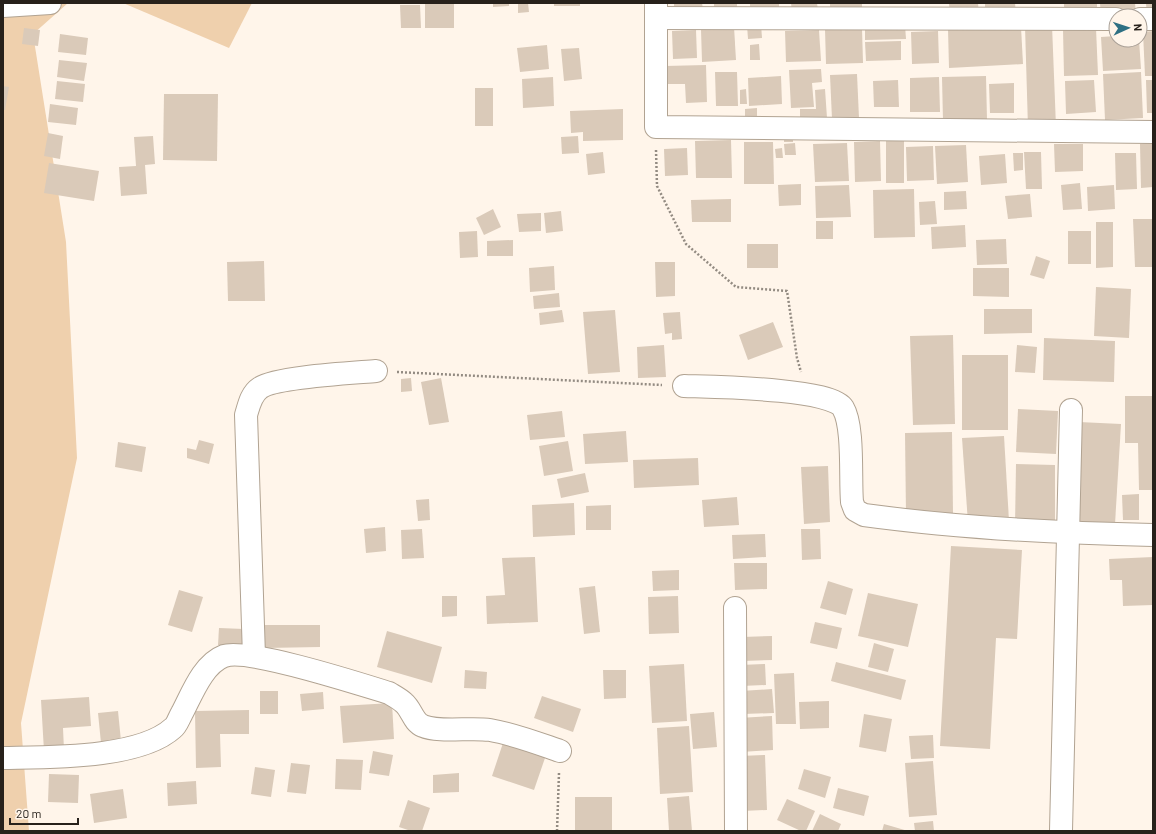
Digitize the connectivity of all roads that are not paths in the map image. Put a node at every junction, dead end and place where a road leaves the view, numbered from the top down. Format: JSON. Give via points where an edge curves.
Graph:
{"nodes":[{"id":1,"x":50,"y":3,"type":"edge"},
{"id":2,"x":3,"y":6,"type":"edge"},
{"id":3,"x":656,"y":10,"type":"edge"},
{"id":4,"x":1108,"y":19,"type":"edge"},
{"id":5,"x":1153,"y":132,"type":"edge"},
{"id":6,"x":376,"y":371,"type":"road end"},
{"id":7,"x":684,"y":386,"type":"road end"},
{"id":8,"x":1071,"y":410,"type":"dead end"},
{"id":9,"x":1068,"y":533,"type":"junction"},
{"id":10,"x":1153,"y":535,"type":"edge"},
{"id":11,"x":735,"y":608,"type":"dead end"},
{"id":12,"x":254,"y":656,"type":"junction"},
{"id":13,"x":560,"y":751,"type":"road end"},
{"id":14,"x":3,"y":758,"type":"edge"},
{"id":15,"x":736,"y":831,"type":"edge"},
{"id":16,"x":1061,"y":831,"type":"edge"}],
"edges":[{"from":1,"to":2,"type":"street"},
{"from":3,"to":4,"type":"street"},
{"from":3,"to":5,"type":"street","via":[[656,127]]},
{"from":6,"to":12,"type":"street","via":[[276,381],[260,387],[252,396],[246,415]]},
{"from":7,"to":9,"type":"street","via":[[808,394],[831,399],[842,407],[848,421],[852,502],[855,510],[864,516]]},
{"from":8,"to":9,"type":"street"},
{"from":9,"to":10,"type":"street"},
{"from":9,"to":16,"type":"street"},
{"from":11,"to":15,"type":"street"},
{"from":12,"to":13,"type":"street","via":[[389,693],[404,703],[416,721],[423,726],[435,729],[491,730]]},
{"from":12,"to":14,"type":"street","via":[[226,655],[215,660],[203,674],[174,728],[154,741],[124,750]]}]}
